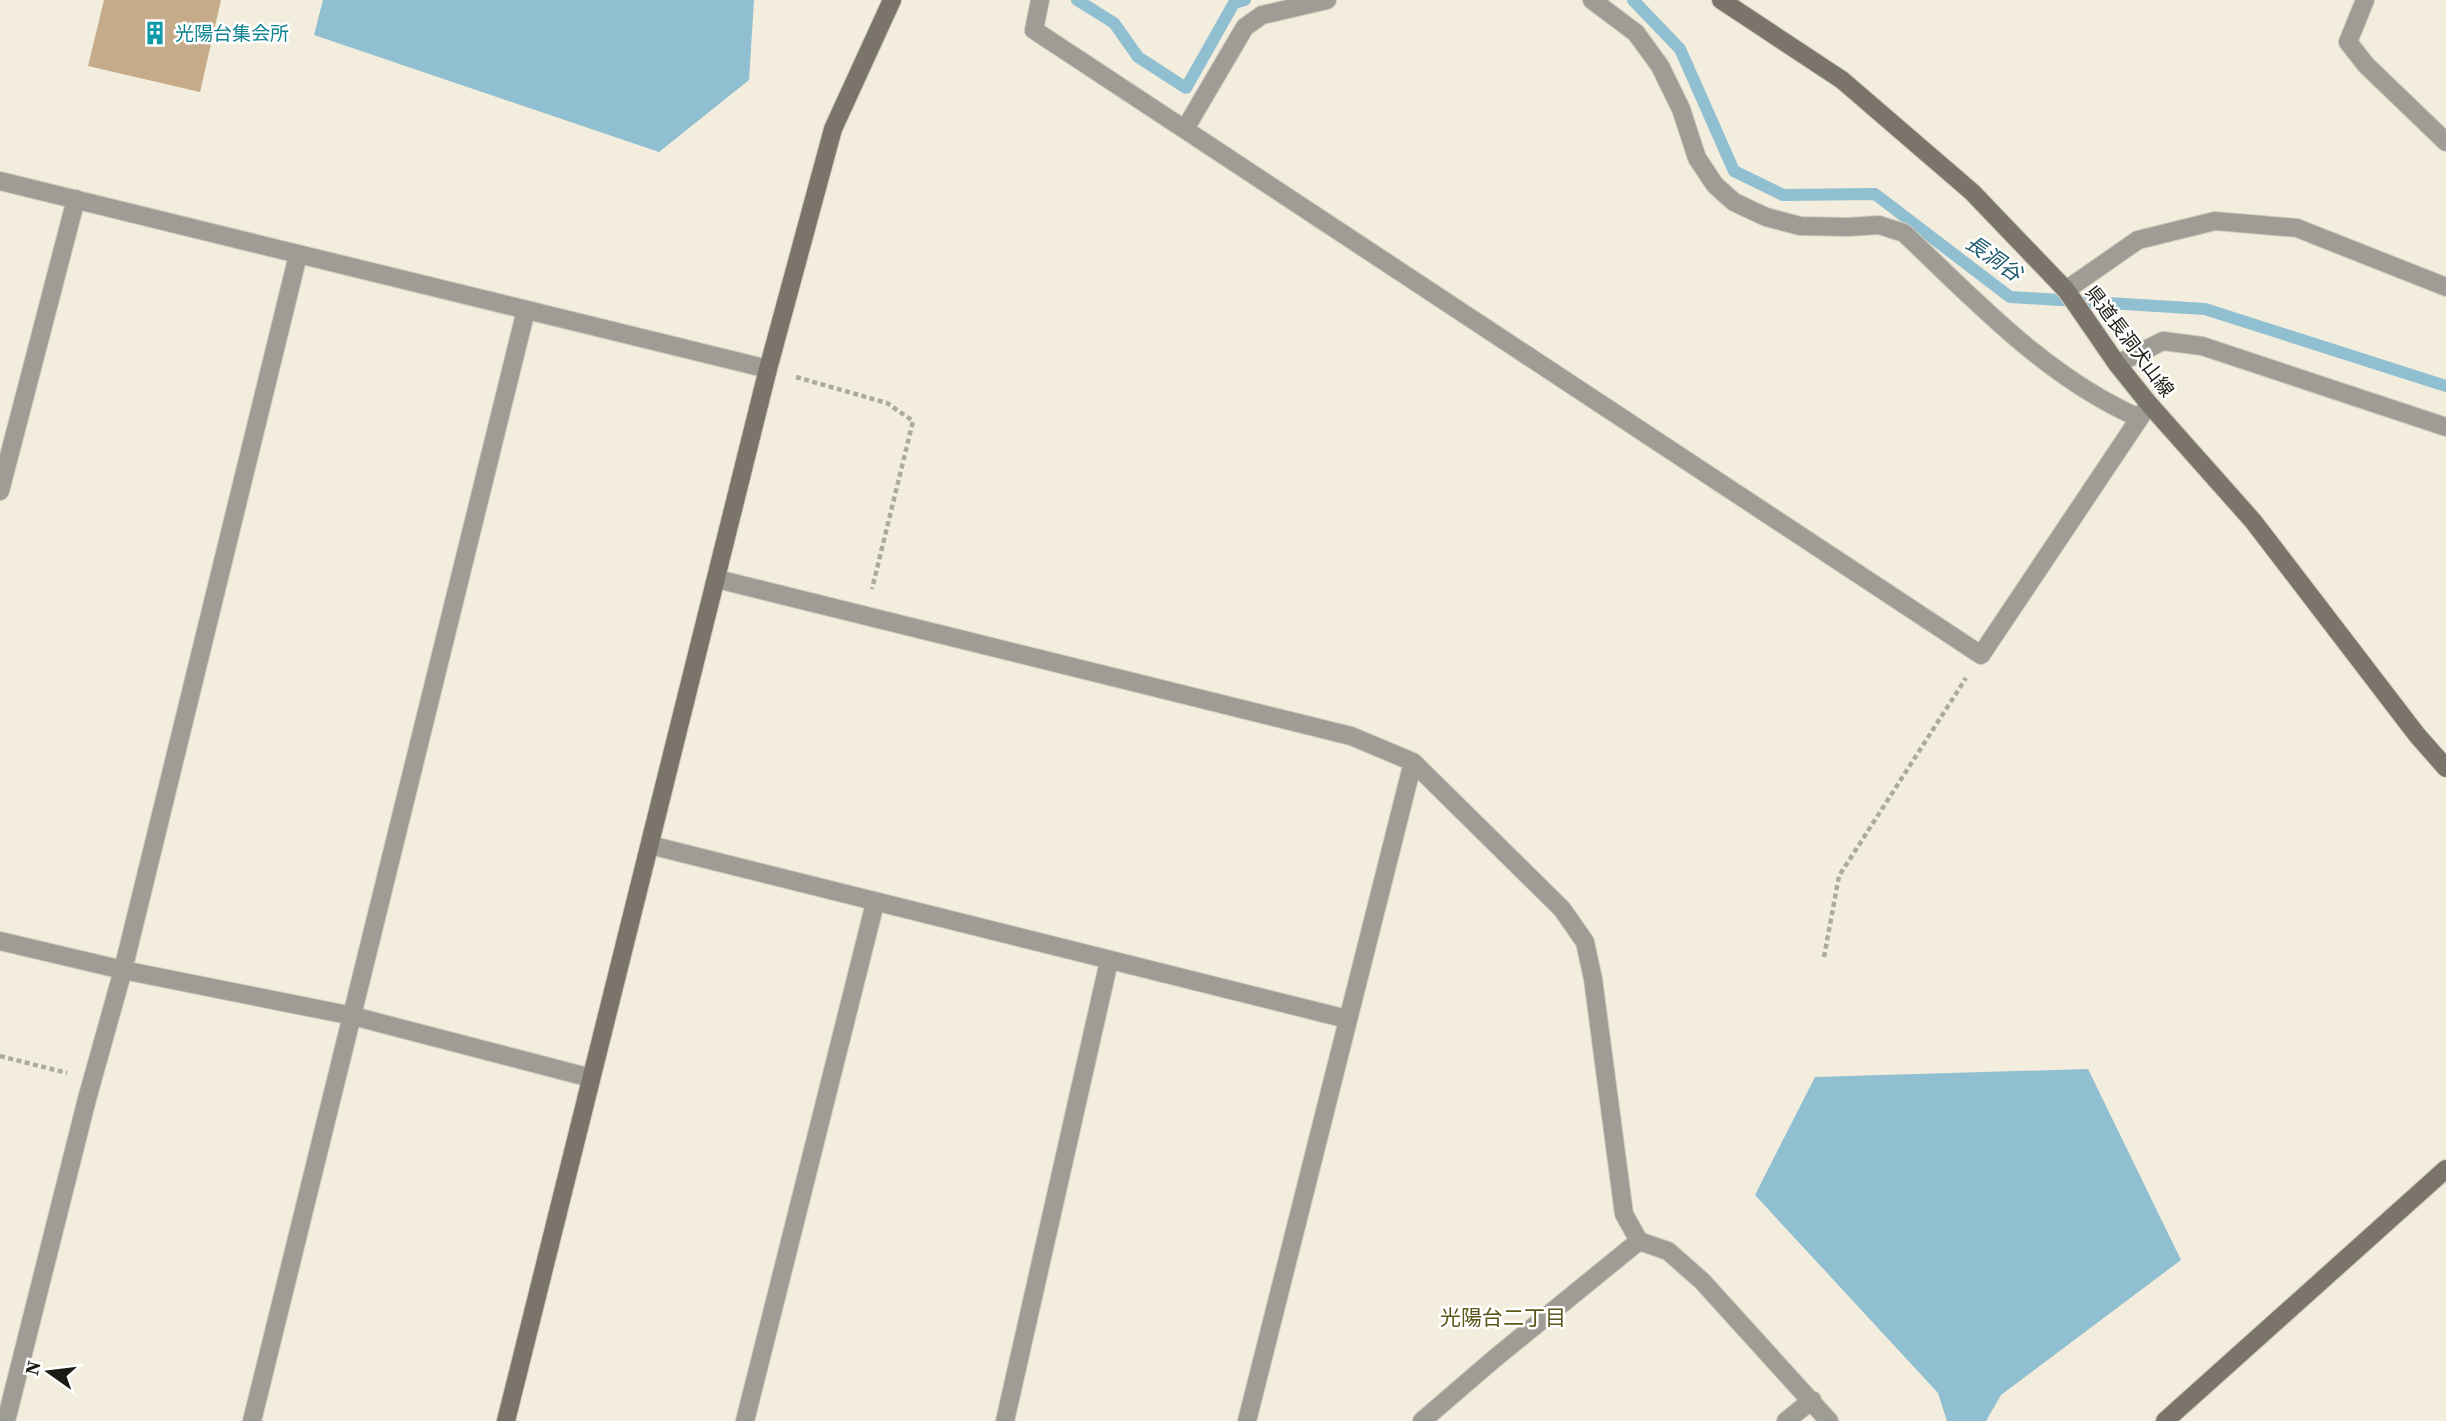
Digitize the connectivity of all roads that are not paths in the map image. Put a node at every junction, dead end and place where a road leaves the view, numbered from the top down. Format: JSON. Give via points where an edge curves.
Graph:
{"nodes":[{"id":1,"x":892,"y":0,"type":"edge"},
{"id":2,"x":1327,"y":0,"type":"edge"},
{"id":3,"x":1592,"y":0,"type":"edge"},
{"id":4,"x":1721,"y":0,"type":"edge"},
{"id":5,"x":2365,"y":0,"type":"edge"},
{"id":6,"x":1040,"y":2,"type":"edge"},
{"id":7,"x":1185,"y":129,"type":"junction"},
{"id":8,"x":2446,"y":142,"type":"edge"},
{"id":9,"x":0,"y":181,"type":"edge"},
{"id":10,"x":76,"y":198,"type":"junction"},
{"id":11,"x":298,"y":255,"type":"junction"},
{"id":12,"x":2446,"y":287,"type":"edge"},
{"id":13,"x":2066,"y":290,"type":"junction"},
{"id":14,"x":526,"y":310,"type":"junction"},
{"id":15,"x":2118,"y":364,"type":"junction"},
{"id":16,"x":768,"y":369,"type":"junction"},
{"id":17,"x":2144,"y":411,"type":"junction"},
{"id":18,"x":2446,"y":427,"type":"edge"},
{"id":19,"x":0,"y":491,"type":"edge"},
{"id":20,"x":717,"y":579,"type":"junction"},
{"id":21,"x":1413,"y":762,"type":"junction"},
{"id":22,"x":2446,"y":768,"type":"edge"},
{"id":23,"x":650,"y":845,"type":"junction"},
{"id":24,"x":875,"y":903,"type":"junction"},
{"id":25,"x":0,"y":941,"type":"edge"},
{"id":26,"x":1109,"y":961,"type":"junction"},
{"id":27,"x":123,"y":970,"type":"junction"},
{"id":28,"x":353,"y":1016,"type":"junction"},
{"id":29,"x":1347,"y":1019,"type":"junction"},
{"id":30,"x":591,"y":1078,"type":"junction"},
{"id":31,"x":2446,"y":1169,"type":"edge"},
{"id":32,"x":1639,"y":1241,"type":"junction"},
{"id":33,"x":1812,"y":1400,"type":"junction"},
{"id":34,"x":6,"y":1421,"type":"edge"},
{"id":35,"x":252,"y":1421,"type":"edge"},
{"id":36,"x":506,"y":1421,"type":"edge"},
{"id":37,"x":745,"y":1421,"type":"edge"},
{"id":38,"x":1005,"y":1421,"type":"edge"},
{"id":39,"x":1247,"y":1421,"type":"edge"},
{"id":40,"x":1422,"y":1421,"type":"edge"},
{"id":41,"x":1786,"y":1421,"type":"edge"},
{"id":42,"x":1829,"y":1421,"type":"edge"},
{"id":43,"x":2165,"y":1421,"type":"edge"}],
"edges":[{"from":1,"to":16,"type":"street","via":[[833,130]]},
{"from":2,"to":7,"type":"street","via":[[1262,15],[1245,27]]},
{"from":3,"to":17,"type":"street","via":[[1636,33],[1660,66],[1697,158],[1715,185],[1734,202],[1800,226],[1879,225],[1904,233],[2024,347],[2109,405]]},
{"from":4,"to":13,"type":"street","name":"県道長洞犬山線","via":[[1842,80],[1972,192]]},
{"from":5,"to":8,"type":"street","via":[[2348,42],[2365,65]]},
{"from":6,"to":7,"type":"street","via":[[1034,30]]},
{"from":7,"to":17,"type":"street","via":[[1982,655]]},
{"from":9,"to":10,"type":"street"},
{"from":10,"to":11,"type":"street"},
{"from":10,"to":19,"type":"street"},
{"from":11,"to":14,"type":"street"},
{"from":11,"to":27,"type":"street"},
{"from":12,"to":13,"type":"street","via":[[2297,228],[2215,220],[2138,240]]},
{"from":13,"to":15,"type":"street","name":"県道長洞犬山線"},
{"from":14,"to":16,"type":"street"},
{"from":14,"to":28,"type":"street"},
{"from":15,"to":17,"type":"street","name":"県道長洞犬山線"},
{"from":15,"to":18,"type":"street","via":[[2163,341],[2202,346]]},
{"from":16,"to":20,"type":"street"},
{"from":17,"to":22,"type":"street","name":"県道長洞犬山線","via":[[2253,521]]},
{"from":20,"to":21,"type":"street","via":[[1351,736]]},
{"from":20,"to":23,"type":"street"},
{"from":21,"to":29,"type":"street"},
{"from":21,"to":32,"type":"street","via":[[1562,909],[1585,942],[1624,1214]]},
{"from":23,"to":24,"type":"street"},
{"from":23,"to":30,"type":"street"},
{"from":24,"to":26,"type":"street"},
{"from":24,"to":37,"type":"street"},
{"from":25,"to":27,"type":"street"},
{"from":26,"to":29,"type":"street"},
{"from":26,"to":38,"type":"street"},
{"from":27,"to":28,"type":"street"},
{"from":27,"to":34,"type":"street"},
{"from":28,"to":30,"type":"street"},
{"from":28,"to":35,"type":"street"},
{"from":29,"to":39,"type":"street"},
{"from":30,"to":36,"type":"street"},
{"from":31,"to":43,"type":"street"},
{"from":32,"to":33,"type":"street","via":[[1668,1251],[1702,1281]]},
{"from":32,"to":40,"type":"street"},
{"from":33,"to":41,"type":"street"},
{"from":33,"to":42,"type":"street"}]}
